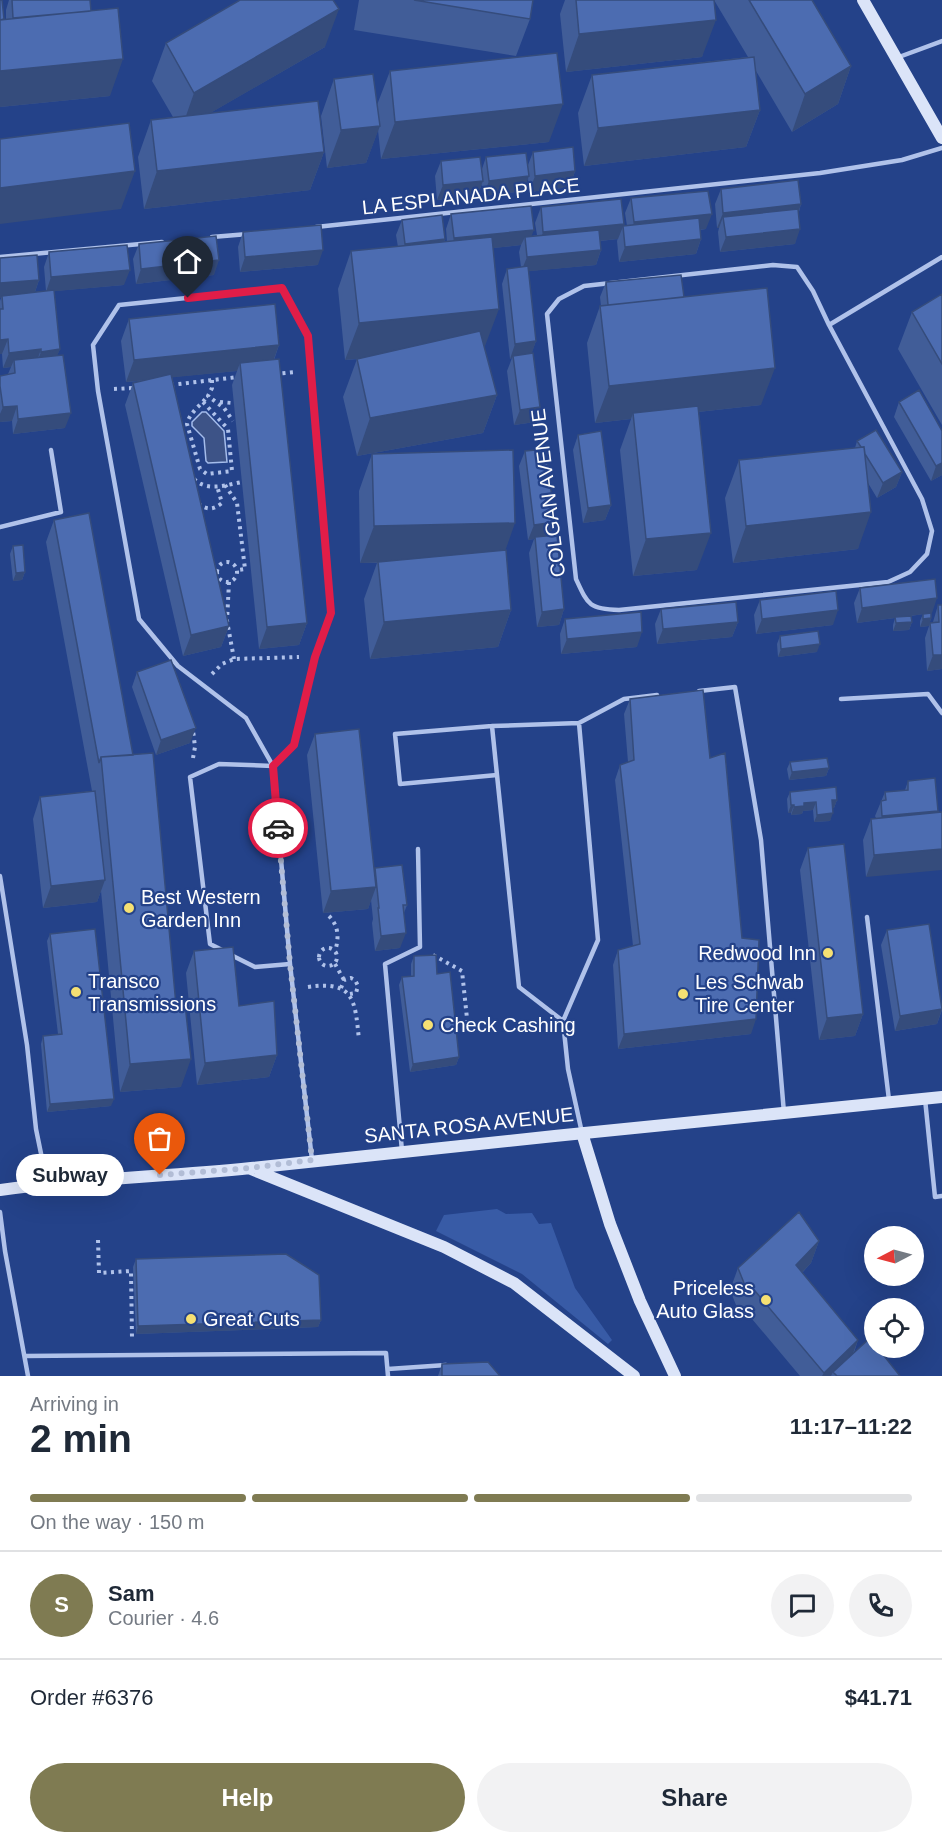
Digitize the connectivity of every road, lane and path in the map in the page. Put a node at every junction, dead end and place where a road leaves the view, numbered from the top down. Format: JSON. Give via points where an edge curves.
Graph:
{"nodes":[{"id":1,"x":863,"y":0,"type":"edge"},
{"id":2,"x":942,"y":41,"type":"edge"},
{"id":3,"x":896,"y":58,"type":"junction"},
{"id":4,"x":942,"y":138,"type":"edge"},
{"id":5,"x":942,"y":148,"type":"edge"},
{"id":6,"x":306,"y":228,"type":"edge"},
{"id":7,"x":259,"y":232,"type":"edge"},
{"id":8,"x":200,"y":238,"type":"edge"},
{"id":9,"x":165,"y":241,"type":"edge"},
{"id":10,"x":942,"y":256,"type":"edge"},
{"id":11,"x":0,"y":257,"type":"edge"},
{"id":12,"x":829,"y":325,"type":"junction"},
{"id":13,"x":311,"y":371,"type":"junction"},
{"id":14,"x":267,"y":375,"type":"edge"},
{"id":15,"x":245,"y":377,"type":"edge"},
{"id":16,"x":212,"y":380,"type":"junction"},
{"id":17,"x":136,"y":387,"type":"edge"},
{"id":18,"x":98,"y":391,"type":"junction"},
{"id":19,"x":172,"y":396,"type":"edge"},
{"id":20,"x":208,"y":396,"type":"junction"},
{"id":21,"x":216,"y":401,"type":"junction"},
{"id":22,"x":203,"y":402,"type":"junction"},
{"id":23,"x":232,"y":403,"type":"dead end"},
{"id":24,"x":234,"y":421,"type":"dead end"},
{"id":25,"x":51,"y":450,"type":"dead end"},
{"id":26,"x":188,"y":471,"type":"edge"},
{"id":27,"x":242,"y":482,"type":"dead end"},
{"id":28,"x":225,"y":485,"type":"junction"},
{"id":29,"x":217,"y":486,"type":"junction"},
{"id":30,"x":196,"y":503,"type":"edge"},
{"id":31,"x":0,"y":527,"type":"edge"},
{"id":32,"x":238,"y":570,"type":"junction"},
{"id":33,"x":229,"y":582,"type":"junction"},
{"id":34,"x":315,"y":657,"type":"junction"},
{"id":35,"x":234,"y":659,"type":"junction"},
{"id":36,"x":209,"y":676,"type":"dead end"},
{"id":37,"x":691,"y":692,"type":"edge"},
{"id":38,"x":668,"y":694,"type":"edge"},
{"id":39,"x":841,"y":699,"type":"dead end"},
{"id":40,"x":942,"y":713,"type":"edge"},
{"id":41,"x":579,"y":723,"type":"junction"},
{"id":42,"x":492,"y":726,"type":"junction"},
{"id":43,"x":193,"y":727,"type":"edge"},
{"id":44,"x":273,"y":766,"type":"junction"},
{"id":45,"x":496,"y":775,"type":"junction"},
{"id":46,"x":190,"y":777,"type":"junction"},
{"id":47,"x":418,"y":849,"type":"dead end"},
{"id":48,"x":0,"y":876,"type":"edge"},
{"id":49,"x":329,"y":916,"type":"dead end"},
{"id":50,"x":867,"y":917,"type":"dead end"},
{"id":51,"x":420,"y":947,"type":"junction"},
{"id":52,"x":335,"y":951,"type":"junction"},
{"id":53,"x":290,"y":964,"type":"junction"},
{"id":54,"x":335,"y":964,"type":"junction"},
{"id":55,"x":344,"y":980,"type":"junction"},
{"id":56,"x":341,"y":988,"type":"junction"},
{"id":57,"x":292,"y":989,"type":"junction"},
{"id":58,"x":350,"y":994,"type":"junction"},
{"id":59,"x":563,"y":1021,"type":"junction"},
{"id":60,"x":468,"y":1028,"type":"dead end"},
{"id":61,"x":359,"y":1040,"type":"dead end"},
{"id":62,"x":942,"y":1097,"type":"edge"},
{"id":63,"x":925,"y":1099,"type":"junction"},
{"id":64,"x":890,"y":1103,"type":"junction"},
{"id":65,"x":784,"y":1113,"type":"junction"},
{"id":66,"x":582,"y":1133,"type":"junction"},
{"id":67,"x":402,"y":1151,"type":"junction"},
{"id":68,"x":312,"y":1160,"type":"junction"},
{"id":69,"x":250,"y":1168,"type":"junction"},
{"id":70,"x":47,"y":1183,"type":"junction"},
{"id":71,"x":0,"y":1190,"type":"edge"},
{"id":72,"x":942,"y":1196,"type":"edge"},
{"id":73,"x":0,"y":1212,"type":"edge"},
{"id":74,"x":98,"y":1240,"type":"dead end"},
{"id":75,"x":132,"y":1340,"type":"dead end"},
{"id":76,"x":24,"y":1356,"type":"junction"},
{"id":77,"x":451,"y":1365,"type":"edge"},
{"id":78,"x":388,"y":1369,"type":"junction"},
{"id":79,"x":28,"y":1376,"type":"edge"},
{"id":80,"x":388,"y":1376,"type":"edge"},
{"id":81,"x":634,"y":1376,"type":"edge"},
{"id":82,"x":675,"y":1376,"type":"edge"}],
"edges":[{"from":1,"to":3,"type":"main road"},
{"from":2,"to":3,"type":"lane"},
{"from":3,"to":4,"type":"main road"},
{"from":5,"to":6,"type":"lane","name":"LA ESPLANADA PLACE","via":[[902,160],[820,173]]},
{"from":7,"to":8,"type":"lane"},
{"from":9,"to":11,"type":"lane"},
{"from":10,"to":12,"type":"lane"},
{"from":12,"to":12,"type":"lane","name":"COLGAN AVENUE","via":[[922,499],[932,531],[927,554],[910,572],[888,582],[619,610],[600,610],[587,602],[576,579],[548,314],[559,298],[584,286],[773,265],[797,267]]},
{"from":13,"to":14,"type":"path"},
{"from":13,"to":18,"type":"lane","via":[[308,336],[282,288],[118,305],[93,345]]},
{"from":13,"to":34,"type":"lane","via":[[331,613]]},
{"from":15,"to":16,"type":"path"},
{"from":16,"to":19,"type":"path","via":[[170,385]]},
{"from":16,"to":20,"type":"path"},
{"from":17,"to":18,"type":"path"},
{"from":18,"to":44,"type":"lane","via":[[139,619],[178,666],[246,718]]},
{"from":20,"to":21,"type":"path"},
{"from":20,"to":22,"type":"path"},
{"from":21,"to":23,"type":"path"},
{"from":21,"to":24,"type":"path"},
{"from":22,"to":22,"type":"path","via":[[187,424],[200,469],[207,474],[232,471],[228,429]]},
{"from":25,"to":31,"type":"lane","via":[[61,512]]},
{"from":26,"to":29,"type":"path","via":[[197,482]]},
{"from":27,"to":28,"type":"path"},
{"from":28,"to":29,"type":"path"},
{"from":28,"to":32,"type":"path","via":[[237,503],[245,570]]},
{"from":29,"to":30,"type":"path","via":[[222,503],[215,509]]},
{"from":32,"to":33,"type":"path"},
{"from":32,"to":33,"type":"path","via":[[231,562],[219,566],[218,577]]},
{"from":33,"to":35,"type":"path","via":[[227,621]]},
{"from":34,"to":35,"type":"path"},
{"from":34,"to":44,"type":"lane","via":[[294,745]]},
{"from":35,"to":36,"type":"path"},
{"from":37,"to":65,"type":"lane","via":[[735,687],[761,840]]},
{"from":38,"to":41,"type":"lane","via":[[624,699]]},
{"from":39,"to":40,"type":"lane","via":[[928,694]]},
{"from":41,"to":42,"type":"lane"},
{"from":41,"to":59,"type":"lane","via":[[598,940]]},
{"from":42,"to":45,"type":"lane"},
{"from":42,"to":45,"type":"lane","via":[[395,735],[399,784]]},
{"from":43,"to":46,"type":"path","via":[[195,747]]},
{"from":44,"to":46,"type":"lane","via":[[219,764]]},
{"from":44,"to":53,"type":"lane"},
{"from":45,"to":59,"type":"lane","via":[[519,987]]},
{"from":46,"to":53,"type":"lane","via":[[210,944],[255,967]]},
{"from":47,"to":51,"type":"lane"},
{"from":48,"to":70,"type":"lane"},
{"from":49,"to":52,"type":"path","via":[[339,939]]},
{"from":50,"to":64,"type":"lane"},
{"from":51,"to":60,"type":"path","via":[[462,971]]},
{"from":51,"to":67,"type":"lane","via":[[385,964]]},
{"from":52,"to":54,"type":"path"},
{"from":52,"to":54,"type":"path","via":[[326,949],[320,958],[324,965]]},
{"from":53,"to":57,"type":"lane"},
{"from":54,"to":55,"type":"path"},
{"from":55,"to":56,"type":"path"},
{"from":55,"to":58,"type":"path","via":[[351,978],[358,986],[356,993]]},
{"from":56,"to":57,"type":"path","via":[[321,985]]},
{"from":56,"to":58,"type":"path"},
{"from":57,"to":68,"type":"lane"},
{"from":58,"to":61,"type":"path"},
{"from":59,"to":66,"type":"lane","via":[[568,1069]]},
{"from":62,"to":63,"type":"main road","name":"SANTA ROSA AVENUE"},
{"from":63,"to":64,"type":"main road","name":"SANTA ROSA AVENUE"},
{"from":63,"to":72,"type":"lane","via":[[935,1197]]},
{"from":64,"to":65,"type":"main road","name":"SANTA ROSA AVENUE"},
{"from":65,"to":66,"type":"main road","name":"SANTA ROSA AVENUE"},
{"from":66,"to":67,"type":"main road","name":"SANTA ROSA AVENUE"},
{"from":66,"to":82,"type":"main road","via":[[610,1224]]},
{"from":67,"to":68,"type":"main road","name":"SANTA ROSA AVENUE"},
{"from":68,"to":69,"type":"main road","name":"SANTA ROSA AVENUE"},
{"from":69,"to":70,"type":"main road","name":"SANTA ROSA AVENUE"},
{"from":69,"to":81,"type":"main road","via":[[444,1247],[514,1283]]},
{"from":70,"to":71,"type":"main road","name":"SANTA ROSA AVENUE"},
{"from":73,"to":76,"type":"lane"},
{"from":74,"to":75,"type":"path","via":[[99,1273],[131,1271]]},
{"from":76,"to":78,"type":"lane","via":[[386,1353]]},
{"from":76,"to":79,"type":"lane"},
{"from":77,"to":78,"type":"lane"},
{"from":78,"to":80,"type":"lane"}]}
